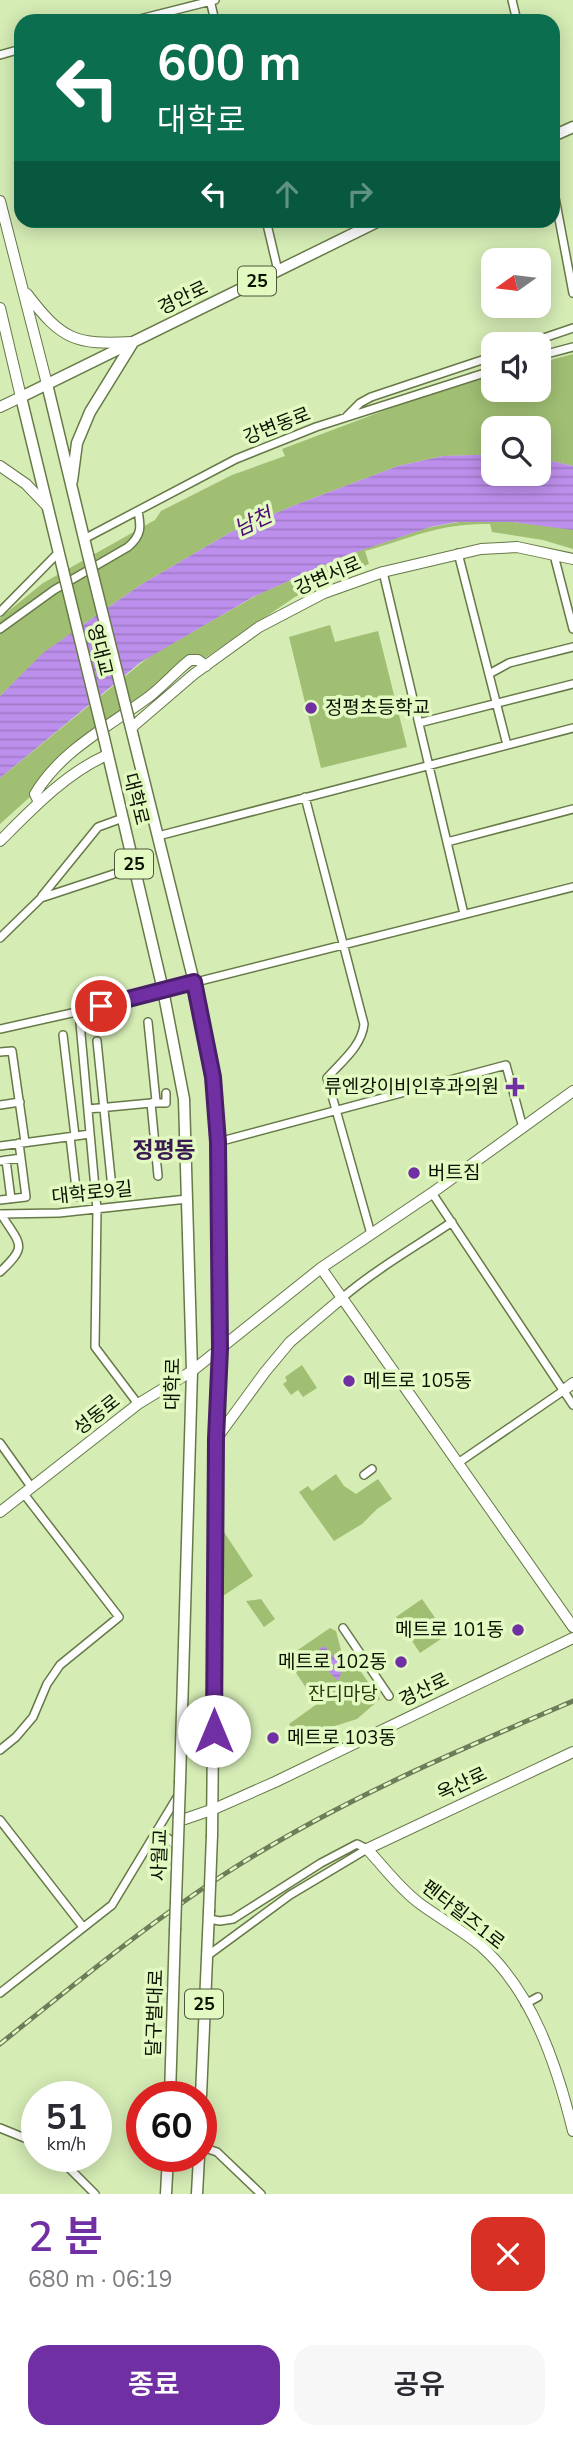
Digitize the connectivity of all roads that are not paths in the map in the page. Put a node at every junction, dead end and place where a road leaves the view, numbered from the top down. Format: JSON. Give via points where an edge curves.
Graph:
{"nodes":[{"id":1,"x":212,"y":0,"type":"edge"},
{"id":2,"x":159,"y":14,"type":"edge"},
{"id":3,"x":0,"y":201,"type":"edge"},
{"id":4,"x":560,"y":224,"type":"edge"},
{"id":5,"x":267,"y":228,"type":"edge"},
{"id":6,"x":365,"y":228,"type":"edge"},
{"id":7,"x":278,"y":271,"type":"junction"},
{"id":8,"x":23,"y":289,"type":"junction"},
{"id":9,"x":573,"y":293,"type":"edge"},
{"id":10,"x":0,"y":308,"type":"edge"},
{"id":11,"x":573,"y":328,"type":"edge"},
{"id":12,"x":551,"y":335,"type":"edge"},
{"id":13,"x":133,"y":342,"type":"junction"},
{"id":14,"x":573,"y":346,"type":"edge"},
{"id":15,"x":551,"y":352,"type":"edge"},
{"id":16,"x":481,"y":359,"type":"edge"},
{"id":17,"x":481,"y":374,"type":"edge"},
{"id":18,"x":47,"y":384,"type":"junction"},
{"id":19,"x":21,"y":397,"type":"junction"},
{"id":20,"x":0,"y":407,"type":"edge"},
{"id":21,"x":347,"y":417,"type":"junction"},
{"id":22,"x":0,"y":466,"type":"edge"},
{"id":23,"x":71,"y":487,"type":"junction"},
{"id":24,"x":47,"y":506,"type":"junction"},
{"id":25,"x":138,"y":510,"type":"junction"},
{"id":26,"x":84,"y":539,"type":"junction"},
{"id":27,"x":58,"y":553,"type":"junction"},
{"id":28,"x":458,"y":553,"type":"junction"},
{"id":29,"x":554,"y":555,"type":"junction"},
{"id":30,"x":573,"y":559,"type":"edge"},
{"id":31,"x":383,"y":572,"type":"junction"},
{"id":32,"x":570,"y":608,"type":"edge"},
{"id":33,"x":0,"y":612,"type":"edge"},
{"id":34,"x":0,"y":629,"type":"edge"},
{"id":35,"x":573,"y":629,"type":"edge"},
{"id":36,"x":573,"y":647,"type":"edge"},
{"id":37,"x":206,"y":666,"type":"junction"},
{"id":38,"x":489,"y":674,"type":"junction"},
{"id":39,"x":573,"y":684,"type":"edge"},
{"id":40,"x":497,"y":703,"type":"junction"},
{"id":41,"x":419,"y":723,"type":"junction"},
{"id":42,"x":130,"y":724,"type":"junction"},
{"id":43,"x":573,"y":728,"type":"edge"},
{"id":44,"x":103,"y":738,"type":"joint"},
{"id":45,"x":507,"y":745,"type":"junction"},
{"id":46,"x":107,"y":755,"type":"junction"},
{"id":47,"x":429,"y":766,"type":"junction"},
{"id":48,"x":305,"y":797,"type":"junction"},
{"id":49,"x":39,"y":802,"type":"junction"},
{"id":50,"x":573,"y":809,"type":"edge"},
{"id":51,"x":122,"y":818,"type":"junction"},
{"id":52,"x":158,"y":836,"type":"junction"},
{"id":53,"x":0,"y":841,"type":"edge"},
{"id":54,"x":447,"y":842,"type":"junction"},
{"id":55,"x":135,"y":867,"type":"junction"},
{"id":56,"x":573,"y":887,"type":"edge"},
{"id":57,"x":41,"y":898,"type":"junction"},
{"id":58,"x":464,"y":914,"type":"junction"},
{"id":59,"x":0,"y":938,"type":"edge"},
{"id":60,"x":343,"y":944,"type":"junction"},
{"id":61,"x":194,"y":982,"type":"junction"},
{"id":62,"x":163,"y":990,"type":"junction"},
{"id":63,"x":79,"y":1012,"type":"junction"},
{"id":64,"x":148,"y":1022,"type":"dead end"},
{"id":65,"x":0,"y":1029,"type":"edge"},
{"id":66,"x":63,"y":1035,"type":"dead end"},
{"id":67,"x":97,"y":1041,"type":"dead end"},
{"id":68,"x":0,"y":1052,"type":"edge"},
{"id":69,"x":573,"y":1091,"type":"edge"},
{"id":70,"x":166,"y":1093,"type":"dead end"},
{"id":71,"x":20,"y":1102,"type":"junction"},
{"id":72,"x":0,"y":1103,"type":"edge"},
{"id":73,"x":151,"y":1103,"type":"junction"},
{"id":74,"x":104,"y":1107,"type":"junction"},
{"id":75,"x":88,"y":1109,"type":"junction"},
{"id":76,"x":336,"y":1110,"type":"junction"},
{"id":77,"x":523,"y":1128,"type":"junction"},
{"id":78,"x":90,"y":1134,"type":"junction"},
{"id":79,"x":73,"y":1136,"type":"junction"},
{"id":80,"x":218,"y":1142,"type":"junction"},
{"id":81,"x":22,"y":1143,"type":"junction"},
{"id":82,"x":0,"y":1146,"type":"edge"},
{"id":83,"x":21,"y":1158,"type":"junction"},
{"id":84,"x":3,"y":1161,"type":"edge"},
{"id":85,"x":158,"y":1176,"type":"dead end"},
{"id":86,"x":112,"y":1188,"type":"dead end"},
{"id":87,"x":432,"y":1193,"type":"junction"},
{"id":88,"x":77,"y":1196,"type":"dead end"},
{"id":89,"x":11,"y":1199,"type":"junction"},
{"id":90,"x":187,"y":1199,"type":"junction"},
{"id":91,"x":0,"y":1200,"type":"edge"},
{"id":92,"x":97,"y":1210,"type":"junction"},
{"id":93,"x":0,"y":1214,"type":"edge"},
{"id":94,"x":452,"y":1222,"type":"junction"},
{"id":95,"x":371,"y":1234,"type":"junction"},
{"id":96,"x":321,"y":1268,"type":"junction"},
{"id":97,"x":0,"y":1272,"type":"edge"},
{"id":98,"x":342,"y":1298,"type":"junction"},
{"id":99,"x":220,"y":1349,"type":"junction"},
{"id":100,"x":192,"y":1371,"type":"junction"},
{"id":101,"x":573,"y":1383,"type":"edge"},
{"id":102,"x":563,"y":1391,"type":"junction"},
{"id":103,"x":138,"y":1404,"type":"junction"},
{"id":104,"x":573,"y":1405,"type":"edge"},
{"id":105,"x":216,"y":1439,"type":"junction"},
{"id":106,"x":0,"y":1443,"type":"edge"},
{"id":107,"x":458,"y":1463,"type":"junction"},
{"id":108,"x":372,"y":1469,"type":"dead end"},
{"id":109,"x":363,"y":1475,"type":"dead end"},
{"id":110,"x":28,"y":1491,"type":"junction"},
{"id":111,"x":0,"y":1512,"type":"edge"},
{"id":112,"x":573,"y":1627,"type":"edge"},
{"id":113,"x":343,"y":1628,"type":"dead end"},
{"id":114,"x":573,"y":1638,"type":"edge"},
{"id":115,"x":389,"y":1696,"type":"dead end"},
{"id":116,"x":0,"y":1750,"type":"edge"},
{"id":117,"x":573,"y":1752,"type":"edge"},
{"id":118,"x":180,"y":1786,"type":"junction"},
{"id":119,"x":214,"y":1809,"type":"junction"},
{"id":120,"x":0,"y":1820,"type":"edge"},
{"id":121,"x":179,"y":1821,"type":"junction"},
{"id":122,"x":153,"y":1838,"type":"junction"},
{"id":123,"x":178,"y":1849,"type":"junction"},
{"id":124,"x":367,"y":1849,"type":"junction"},
{"id":125,"x":209,"y":1916,"type":"junction"},
{"id":126,"x":83,"y":1927,"type":"junction"},
{"id":127,"x":175,"y":1930,"type":"joint"},
{"id":128,"x":206,"y":1956,"type":"junction"},
{"id":129,"x":0,"y":1993,"type":"edge"},
{"id":130,"x":538,"y":1997,"type":"dead end"},
{"id":131,"x":525,"y":2004,"type":"junction"},
{"id":132,"x":170,"y":2081,"type":"edge"},
{"id":133,"x":202,"y":2081,"type":"edge"},
{"id":134,"x":0,"y":2128,"type":"edge"},
{"id":135,"x":573,"y":2131,"type":"edge"},
{"id":136,"x":21,"y":2137,"type":"edge"},
{"id":137,"x":217,"y":2152,"type":"edge"},
{"id":138,"x":73,"y":2172,"type":"edge"},
{"id":139,"x":167,"y":2172,"type":"edge"},
{"id":140,"x":198,"y":2172,"type":"edge"},
{"id":141,"x":95,"y":2194,"type":"edge"},
{"id":142,"x":166,"y":2194,"type":"edge"},
{"id":143,"x":197,"y":2194,"type":"edge"},
{"id":144,"x":261,"y":2194,"type":"edge"}],
"edges":[{"from":1,"to":2,"type":"street"},
{"from":3,"to":8,"type":"street"},
{"from":4,"to":9,"type":"street"},
{"from":5,"to":7,"type":"street"},
{"from":6,"to":7,"type":"main road","name":"경안로","number":"25"},
{"from":7,"to":13,"type":"main road","name":"경안로","number":"25"},
{"from":8,"to":13,"type":"street","via":[[45,318],[68,336],[95,344]]},
{"from":8,"to":18,"type":"street"},
{"from":10,"to":19,"type":"street"},
{"from":11,"to":12,"type":"street"},
{"from":13,"to":18,"type":"main road","name":"경안로","number":"25"},
{"from":13,"to":23,"type":"main road","via":[[90,412],[77,443]]},
{"from":14,"to":15,"type":"street"},
{"from":16,"to":21,"type":"street","via":[[371,397]]},
{"from":17,"to":21,"type":"street","name":"강변동로"},
{"from":18,"to":19,"type":"main road","name":"경안로","number":"25"},
{"from":18,"to":23,"type":"main road","name":"영대교"},
{"from":19,"to":20,"type":"street","name":"경안로"},
{"from":19,"to":24,"type":"main road","number":"25"},
{"from":21,"to":25,"type":"street","name":"강변동로","via":[[236,459]]},
{"from":22,"to":24,"type":"street"},
{"from":23,"to":26,"type":"main road","name":"영대교"},
{"from":24,"to":27,"type":"main road","number":"25"},
{"from":25,"to":26,"type":"street","name":"강변동로"},
{"from":25,"to":34,"type":"street","via":[[138,539]]},
{"from":26,"to":42,"type":"main road","name":"영대교","bridge":true},
{"from":27,"to":33,"type":"street"},
{"from":27,"to":44,"type":"main road","name":"영대교","number":"25","bridge":true},
{"from":28,"to":29,"type":"street","name":"강변서로","via":[[517,547]]},
{"from":28,"to":31,"type":"street","name":"강변서로"},
{"from":28,"to":38,"type":"street"},
{"from":29,"to":30,"type":"street","name":"강변서로"},
{"from":29,"to":32,"type":"street"},
{"from":31,"to":37,"type":"street","name":"강변서로","via":[[324,593],[259,627]]},
{"from":31,"to":41,"type":"street"},
{"from":32,"to":35,"type":"street"},
{"from":36,"to":38,"type":"street","via":[[509,663]]},
{"from":37,"to":42,"type":"street","name":"강변서로"},
{"from":37,"to":49,"type":"street","via":[[190,660],[152,695],[79,745],[42,783],[35,793]]},
{"from":38,"to":40,"type":"street"},
{"from":39,"to":40,"type":"street"},
{"from":40,"to":41,"type":"street"},
{"from":40,"to":45,"type":"street"},
{"from":41,"to":47,"type":"street"},
{"from":42,"to":52,"type":"main road","name":"영대교"},
{"from":43,"to":45,"type":"street"},
{"from":44,"to":46,"type":"main road","name":"대학로","number":"25"},
{"from":45,"to":47,"type":"street"},
{"from":46,"to":49,"type":"street","via":[[88,763]]},
{"from":46,"to":51,"type":"main road","name":"대학로","number":"25"},
{"from":47,"to":48,"type":"street"},
{"from":47,"to":54,"type":"street"},
{"from":48,"to":52,"type":"street"},
{"from":48,"to":60,"type":"street"},
{"from":49,"to":53,"type":"street"},
{"from":50,"to":54,"type":"street"},
{"from":51,"to":55,"type":"main road","name":"대학로","number":"25"},
{"from":51,"to":57,"type":"street","via":[[98,827]]},
{"from":52,"to":61,"type":"main road","name":"영대교"},
{"from":54,"to":58,"type":"street"},
{"from":55,"to":57,"type":"street"},
{"from":55,"to":62,"type":"main road","name":"대학로","number":"25"},
{"from":56,"to":58,"type":"street"},
{"from":57,"to":59,"type":"street"},
{"from":58,"to":60,"type":"street"},
{"from":60,"to":61,"type":"street"},
{"from":60,"to":76,"type":"street","via":[[364,1024],[357,1044],[327,1078]]},
{"from":61,"to":62,"type":"street"},
{"from":61,"to":80,"type":"main road","number":"25","via":[[213,1077]]},
{"from":62,"to":63,"type":"street"},
{"from":62,"to":90,"type":"main road","name":"대학로","number":"25","via":[[184,1099]]},
{"from":63,"to":65,"type":"street"},
{"from":63,"to":75,"type":"street"},
{"from":64,"to":73,"type":"street","via":[[156,1101]]},
{"from":66,"to":79,"type":"street"},
{"from":67,"to":74,"type":"street"},
{"from":68,"to":71,"type":"street","via":[[12,1051]]},
{"from":69,"to":77,"type":"street","name":"성동로"},
{"from":70,"to":73,"type":"street","via":[[166,1103]]},
{"from":71,"to":72,"type":"street"},
{"from":71,"to":81,"type":"street"},
{"from":73,"to":74,"type":"street"},
{"from":73,"to":85,"type":"street"},
{"from":74,"to":75,"type":"street"},
{"from":74,"to":86,"type":"street"},
{"from":75,"to":78,"type":"street"},
{"from":76,"to":77,"type":"street","via":[[506,1065]]},
{"from":76,"to":80,"type":"street"},
{"from":76,"to":95,"type":"street"},
{"from":77,"to":87,"type":"street","name":"성동로"},
{"from":78,"to":79,"type":"street"},
{"from":78,"to":92,"type":"street"},
{"from":79,"to":81,"type":"street"},
{"from":79,"to":88,"type":"street"},
{"from":80,"to":99,"type":"main road","number":"25"},
{"from":81,"to":82,"type":"street"},
{"from":81,"to":83,"type":"street"},
{"from":83,"to":84,"type":"street"},
{"from":83,"to":89,"type":"street","via":[[26,1197]]},
{"from":84,"to":89,"type":"street"},
{"from":87,"to":94,"type":"street"},
{"from":87,"to":95,"type":"street","name":"성동로"},
{"from":89,"to":91,"type":"street"},
{"from":90,"to":92,"type":"street","name":"대학로9길"},
{"from":90,"to":100,"type":"main road","name":"대학로","number":"25"},
{"from":92,"to":93,"type":"street","name":"대학로9길"},
{"from":92,"to":103,"type":"street","via":[[94,1347]]},
{"from":93,"to":97,"type":"street","via":[[19,1248],[18,1255]]},
{"from":94,"to":98,"type":"street"},
{"from":94,"to":102,"type":"street"},
{"from":95,"to":96,"type":"street","name":"성동로"},
{"from":96,"to":98,"type":"street"},
{"from":96,"to":99,"type":"street","name":"성동로"},
{"from":98,"to":105,"type":"street","via":[[290,1342]]},
{"from":98,"to":107,"type":"street"},
{"from":99,"to":100,"type":"street","name":"성동로"},
{"from":99,"to":105,"type":"main road","number":"25"},
{"from":100,"to":103,"type":"street","name":"성동로"},
{"from":100,"to":118,"type":"main road","name":"대학로","number":"25"},
{"from":101,"to":102,"type":"street"},
{"from":102,"to":104,"type":"street"},
{"from":102,"to":107,"type":"street"},
{"from":103,"to":110,"type":"street","name":"성동로"},
{"from":105,"to":119,"type":"main road","number":"25"},
{"from":106,"to":110,"type":"street"},
{"from":107,"to":112,"type":"street"},
{"from":108,"to":109,"type":"street"},
{"from":110,"to":111,"type":"street","name":"성동로"},
{"from":110,"to":116,"type":"street","via":[[118,1617],[60,1665],[33,1717]]},
{"from":113,"to":115,"type":"street"},
{"from":114,"to":119,"type":"street","name":"경산로"},
{"from":117,"to":124,"type":"street","name":"옥산로"},
{"from":118,"to":121,"type":"main road","name":"사월교","bridge":true},
{"from":118,"to":122,"type":"street"},
{"from":119,"to":121,"type":"street","name":"경산로"},
{"from":119,"to":125,"type":"main road","number":"25","bridge":true},
{"from":120,"to":126,"type":"street"},
{"from":121,"to":123,"type":"main road","name":"사월교","bridge":true},
{"from":122,"to":123,"type":"street","via":[[168,1838]]},
{"from":122,"to":126,"type":"street","via":[[112,1905]]},
{"from":123,"to":127,"type":"main road","name":"사월교","bridge":true},
{"from":124,"to":125,"type":"street","via":[[357,1844],[233,1919],[220,1921]]},
{"from":124,"to":128,"type":"street","via":[[290,1895]]},
{"from":124,"to":131,"type":"street","name":"펜타힐즈1로","via":[[407,1894],[480,1945]]},
{"from":125,"to":128,"type":"main road","number":"25"},
{"from":126,"to":129,"type":"street"},
{"from":127,"to":132,"type":"main road","name":"달구벌대로"},
{"from":128,"to":133,"type":"main road","number":"25"},
{"from":130,"to":131,"type":"street"},
{"from":131,"to":135,"type":"street","name":"펜타힐즈1로","via":[[564,2094]]},
{"from":134,"to":136,"type":"street"},
{"from":137,"to":144,"type":"street"},
{"from":138,"to":141,"type":"street"},
{"from":139,"to":142,"type":"main road"},
{"from":140,"to":143,"type":"main road"}]}
